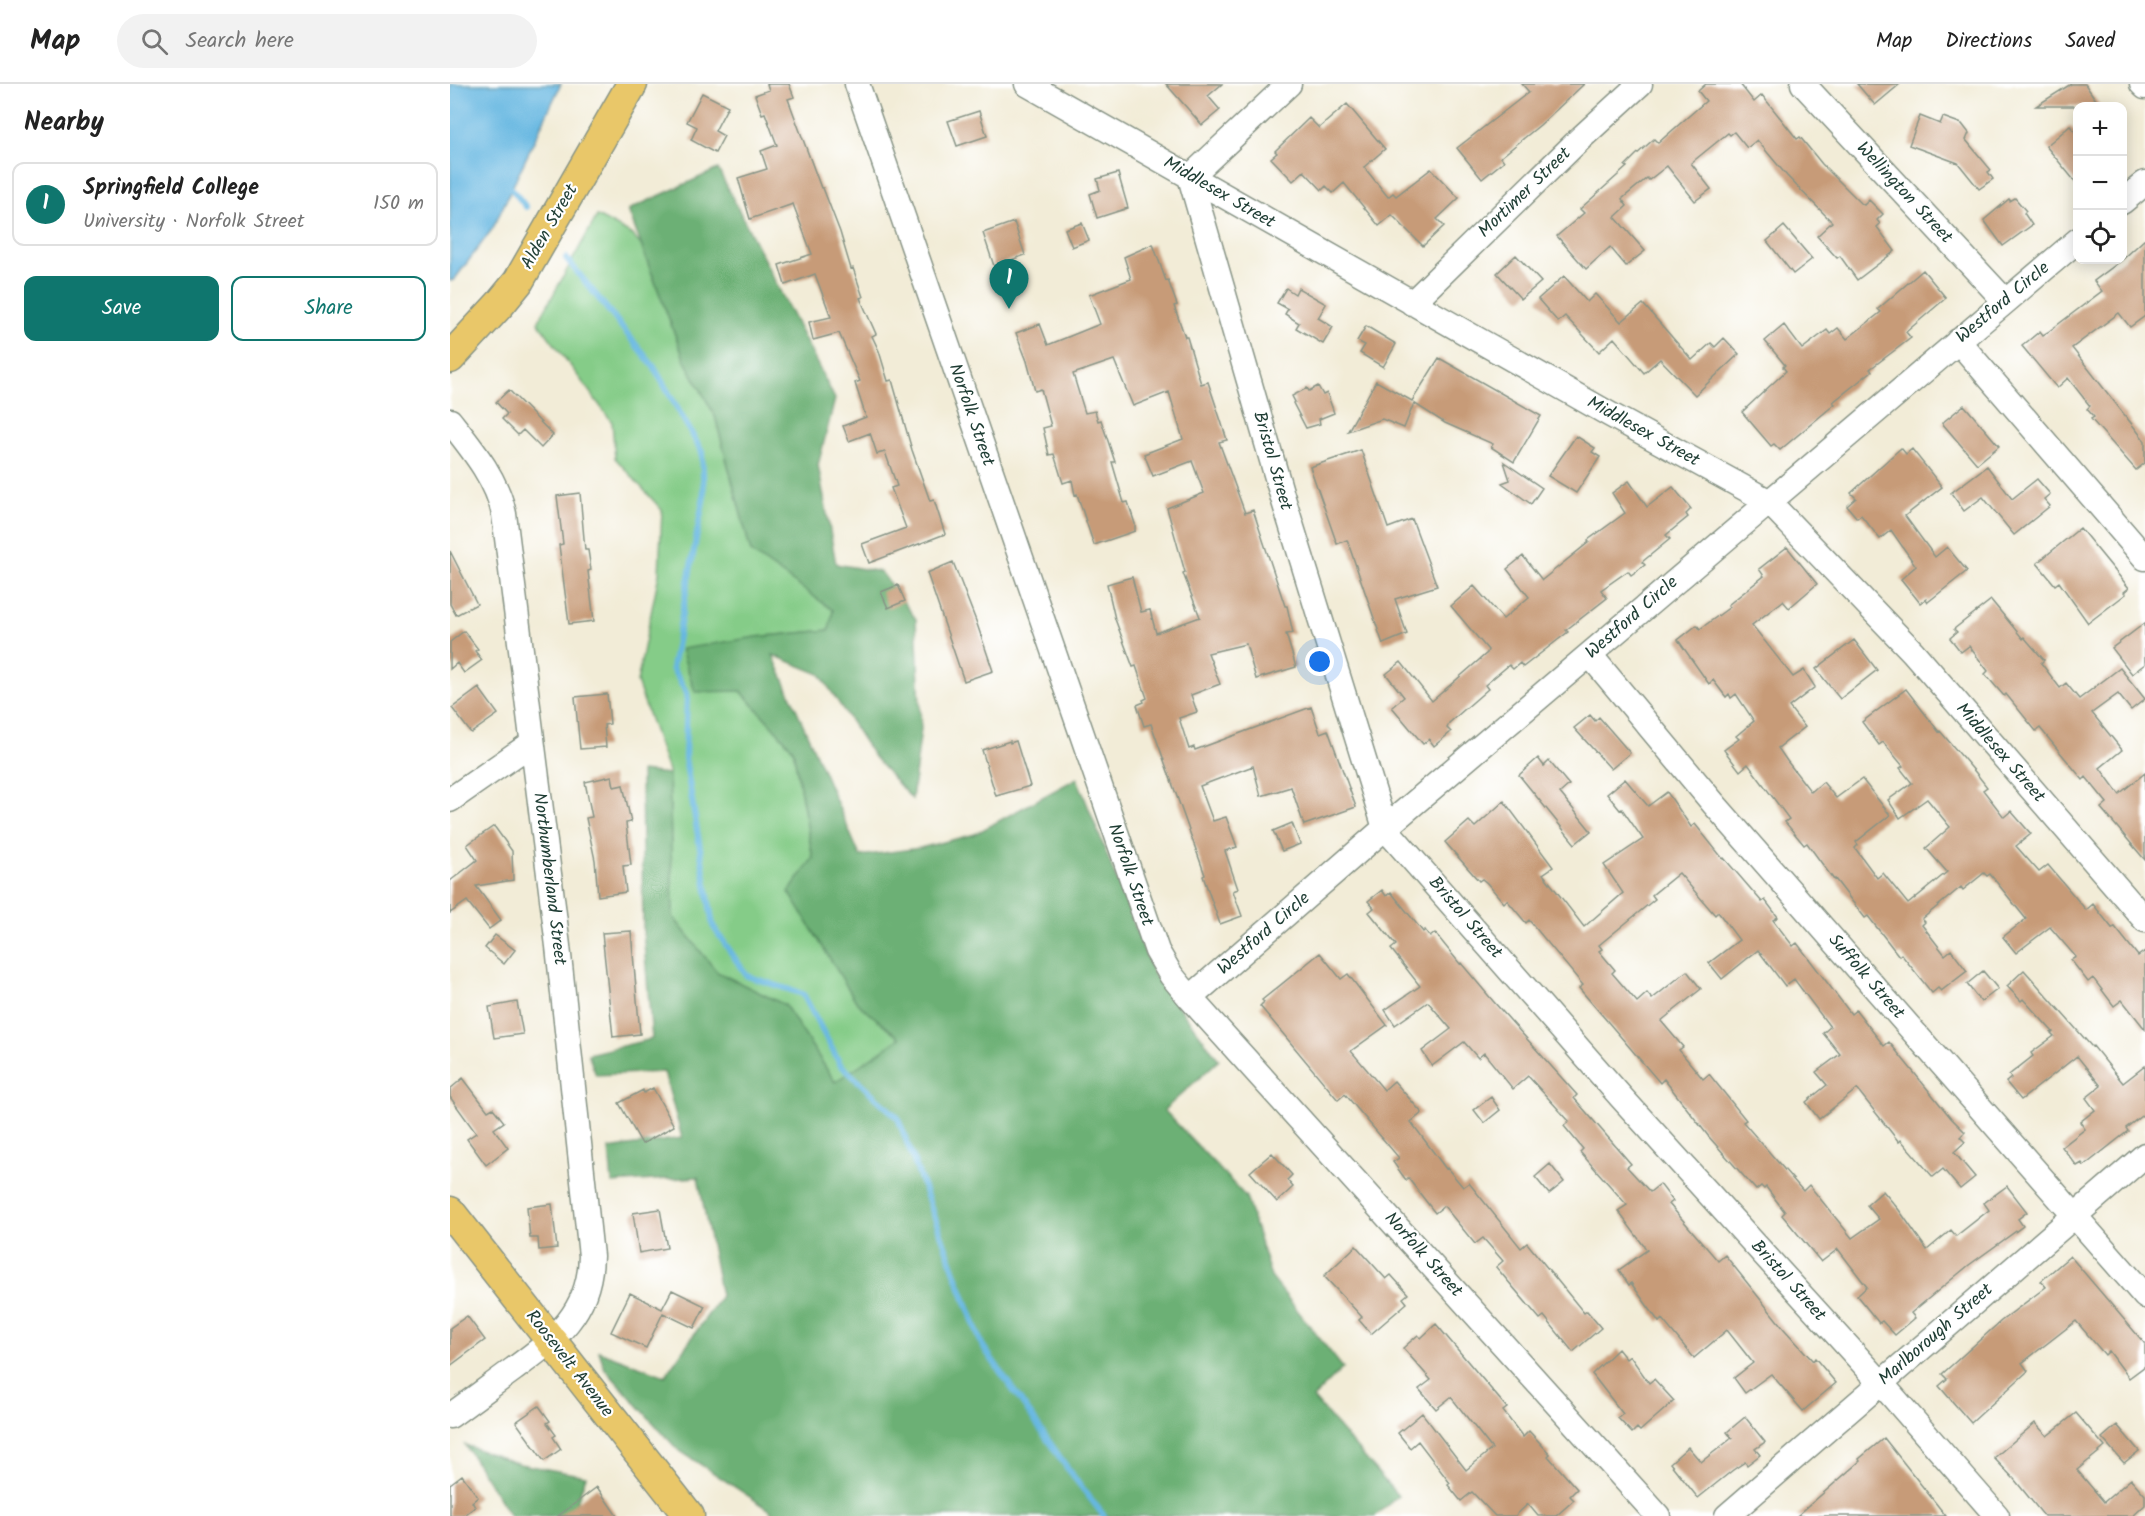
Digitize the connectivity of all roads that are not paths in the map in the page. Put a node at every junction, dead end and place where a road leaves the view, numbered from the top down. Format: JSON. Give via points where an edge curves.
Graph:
{"nodes":[{"id":1,"x":632,"y":84,"type":"edge"},
{"id":2,"x":856,"y":84,"type":"edge"},
{"id":3,"x":1027,"y":84,"type":"edge"},
{"id":4,"x":1289,"y":84,"type":"edge"},
{"id":5,"x":1640,"y":84,"type":"edge"},
{"id":6,"x":1803,"y":84,"type":"edge"},
{"id":7,"x":2142,"y":84,"type":"edge"},
{"id":8,"x":2145,"y":87,"type":"edge"},
{"id":9,"x":1190,"y":177,"type":"junction"},
{"id":10,"x":2145,"y":183,"type":"edge"},
{"id":11,"x":2127,"y":198,"type":"edge"},
{"id":12,"x":2073,"y":244,"type":"edge"},
{"id":13,"x":2005,"y":301,"type":"junction"},
{"id":14,"x":1412,"y":303,"type":"junction"},
{"id":15,"x":1958,"y":341,"type":"junction"},
{"id":16,"x":450,"y":358,"type":"edge"},
{"id":17,"x":450,"y":421,"type":"edge"},
{"id":18,"x":1768,"y":501,"type":"junction"},
{"id":19,"x":2145,"y":558,"type":"edge"},
{"id":20,"x":1590,"y":655,"type":"junction"},
{"id":21,"x":532,"y":743,"type":"junction"},
{"id":22,"x":450,"y":800,"type":"edge"},
{"id":23,"x":1385,"y":828,"type":"junction"},
{"id":24,"x":2145,"y":920,"type":"edge"},
{"id":25,"x":1190,"y":998,"type":"junction"},
{"id":26,"x":2145,"y":1155,"type":"edge"},
{"id":27,"x":450,"y":1212,"type":"edge"},
{"id":28,"x":2075,"y":1215,"type":"junction"},
{"id":29,"x":2145,"y":1296,"type":"edge"},
{"id":30,"x":551,"y":1342,"type":"junction"},
{"id":31,"x":1881,"y":1383,"type":"junction"},
{"id":32,"x":450,"y":1416,"type":"edge"},
{"id":33,"x":689,"y":1516,"type":"edge"},
{"id":34,"x":1658,"y":1516,"type":"edge"},
{"id":35,"x":1727,"y":1516,"type":"edge"},
{"id":36,"x":1997,"y":1516,"type":"edge"}],
"edges":[{"from":1,"to":16,"type":"main road","name":"Alden Street","via":[[518,282]]},
{"from":2,"to":25,"type":"street","name":"Norfolk Street","via":[[1157,951]]},
{"from":3,"to":9,"type":"street","name":"Middlesex Street"},
{"from":4,"to":9,"type":"street"},
{"from":5,"to":14,"type":"street","name":"Mortimer Street"},
{"from":6,"to":13,"type":"street","name":"Wellington Street"},
{"from":7,"to":8,"type":"street"},
{"from":9,"to":14,"type":"street","name":"Middlesex Street"},
{"from":9,"to":23,"type":"street","name":"Bristol Street","via":[[1282,495]]},
{"from":10,"to":11,"type":"street"},
{"from":12,"to":13,"type":"street","name":"Westford Circle"},
{"from":13,"to":15,"type":"street","name":"Westford Circle"},
{"from":14,"to":18,"type":"street","name":"Middlesex Street"},
{"from":15,"to":18,"type":"street","name":"Westford Circle"},
{"from":15,"to":19,"type":"street"},
{"from":17,"to":21,"type":"street","name":"Northumberland Street","via":[[485,470],[501,503]]},
{"from":18,"to":20,"type":"street","name":"Westford Circle"},
{"from":18,"to":24,"type":"street","name":"Middlesex Street","via":[[1913,652]]},
{"from":20,"to":23,"type":"street","name":"Westford Circle"},
{"from":20,"to":28,"type":"street","name":"Suffolk Street","via":[[1714,804]]},
{"from":21,"to":22,"type":"street"},
{"from":21,"to":30,"type":"street","name":"Northumberland Street","via":[[591,1256],[580,1307]]},
{"from":23,"to":25,"type":"street","name":"Westford Circle"},
{"from":23,"to":31,"type":"street","name":"Bristol Street","via":[[1621,1097]]},
{"from":25,"to":34,"type":"street","name":"Norfolk Street"},
{"from":26,"to":28,"type":"street","name":"Marlborough Street"},
{"from":27,"to":30,"type":"main road","name":"Roosevelt Avenue"},
{"from":28,"to":29,"type":"street","name":"Suffolk Street"},
{"from":28,"to":31,"type":"street","name":"Marlborough Street"},
{"from":30,"to":32,"type":"street","name":"Northumberland Street"},
{"from":30,"to":33,"type":"main road","name":"Roosevelt Avenue"},
{"from":31,"to":35,"type":"street","name":"Marlborough Street"},
{"from":31,"to":36,"type":"street","name":"Bristol Street"}]}
